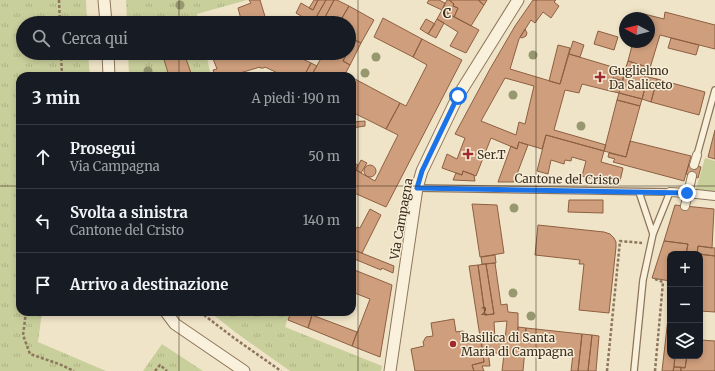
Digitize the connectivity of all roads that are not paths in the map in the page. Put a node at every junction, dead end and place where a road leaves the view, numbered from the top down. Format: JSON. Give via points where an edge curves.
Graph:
{"nodes":[{"id":1,"x":104,"y":0,"type":"edge"},
{"id":2,"x":518,"y":0,"type":"edge"},
{"id":3,"x":105,"y":16,"type":"edge"},
{"id":4,"x":108,"y":60,"type":"edge"},
{"id":5,"x":109,"y":72,"type":"edge"},
{"id":6,"x":715,"y":90,"type":"edge"},
{"id":7,"x":697,"y":155,"type":"joint"},
{"id":8,"x":694,"y":165,"type":"dead end"},
{"id":9,"x":692,"y":176,"type":"dead end"},
{"id":10,"x":417,"y":188,"type":"junction"},
{"id":11,"x":639,"y":192,"type":"junction"},
{"id":12,"x":670,"y":192,"type":"junction"},
{"id":13,"x":687,"y":193,"type":"junction"},
{"id":14,"x":715,"y":196,"type":"edge"},
{"id":15,"x":685,"y":206,"type":"dead end"},
{"id":16,"x":653,"y":234,"type":"junction"},
{"id":17,"x":169,"y":316,"type":"edge"},
{"id":18,"x":244,"y":371,"type":"edge"},
{"id":19,"x":390,"y":371,"type":"edge"},
{"id":20,"x":634,"y":371,"type":"edge"}],
"edges":[{"from":1,"to":3,"type":"street"},
{"from":2,"to":10,"type":"street","name":"Via Campagna","via":[[458,96],[422,171]]},
{"from":4,"to":5,"type":"street"},
{"from":6,"to":7,"type":"lane"},
{"from":7,"to":8,"type":"street"},
{"from":9,"to":13,"type":"street"},
{"from":10,"to":11,"type":"lane","name":"Cantone del Cristo"},
{"from":10,"to":19,"type":"street","name":"Via Campagna"},
{"from":11,"to":12,"type":"lane","name":"Cantone del Cristo"},
{"from":11,"to":16,"type":"lane"},
{"from":12,"to":13,"type":"street","name":"Cantone del Cristo"},
{"from":12,"to":16,"type":"lane"},
{"from":13,"to":14,"type":"street","name":"Cantone del Cristo"},
{"from":13,"to":15,"type":"street"},
{"from":16,"to":20,"type":"lane","via":[[643,280]]},
{"from":17,"to":18,"type":"street","via":[[175,324]]}]}
